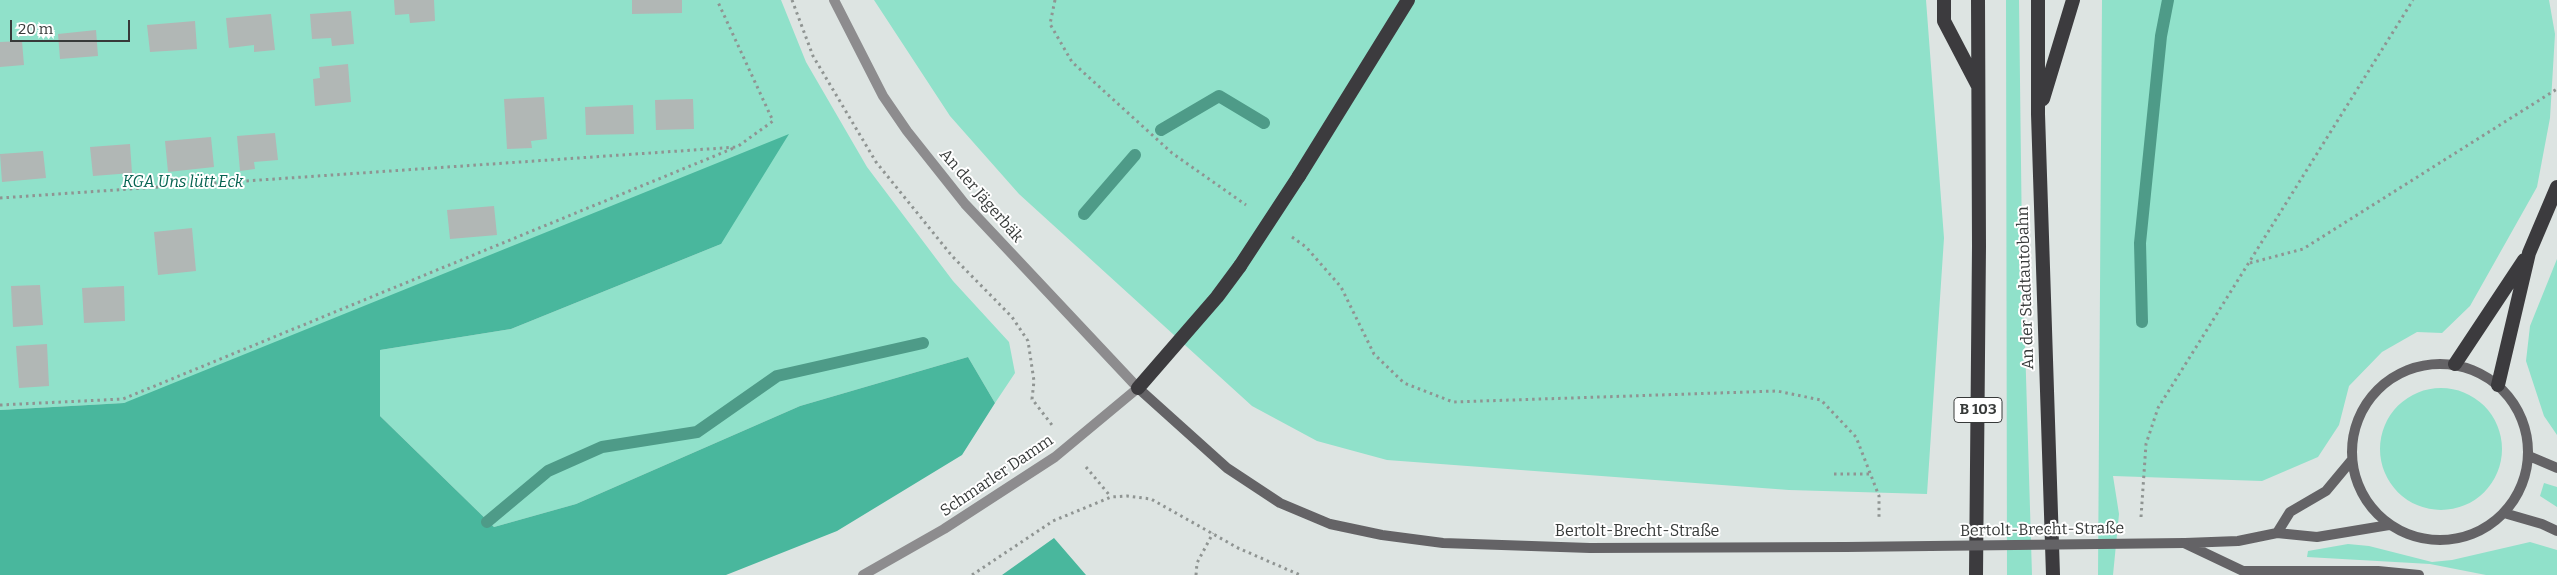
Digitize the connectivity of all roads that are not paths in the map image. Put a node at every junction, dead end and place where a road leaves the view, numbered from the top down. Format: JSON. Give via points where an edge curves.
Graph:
{"nodes":[{"id":1,"x":834,"y":0,"type":"edge"},
{"id":2,"x":1408,"y":0,"type":"edge"},
{"id":3,"x":1944,"y":0,"type":"edge"},
{"id":4,"x":1978,"y":0,"type":"edge"},
{"id":5,"x":2038,"y":0,"type":"edge"},
{"id":6,"x":2073,"y":0,"type":"edge"},
{"id":7,"x":1979,"y":89,"type":"junction"},
{"id":8,"x":2038,"y":114,"type":"junction"},
{"id":9,"x":2557,"y":187,"type":"edge"},
{"id":10,"x":2529,"y":253,"type":"junction"},
{"id":11,"x":2455,"y":364,"type":"junction"},
{"id":12,"x":2498,"y":385,"type":"junction"},
{"id":13,"x":1138,"y":388,"type":"junction"},
{"id":14,"x":2529,"y":456,"type":"junction"},
{"id":15,"x":2352,"y":461,"type":"junction"},
{"id":16,"x":2557,"y":468,"type":"edge"},
{"id":17,"x":2504,"y":513,"type":"junction"},
{"id":18,"x":2390,"y":525,"type":"junction"},
{"id":19,"x":2557,"y":531,"type":"edge"},
{"id":20,"x":2277,"y":533,"type":"junction"},
{"id":21,"x":2184,"y":543,"type":"junction"},
{"id":22,"x":863,"y":575,"type":"edge"},
{"id":23,"x":1976,"y":575,"type":"edge"},
{"id":24,"x":2053,"y":575,"type":"edge"},
{"id":25,"x":2419,"y":575,"type":"edge"}],
"edges":[{"from":1,"to":13,"type":"street","name":"An der Jägerbäk","via":[[883,96],[913,138],[965,204]]},
{"from":2,"to":13,"type":"highway","bridge":true,"via":[[1240,266]]},
{"from":3,"to":7,"type":"highway","via":[[1944,21]]},
{"from":4,"to":7,"type":"highway","number":"B 103"},
{"from":5,"to":8,"type":"highway","name":"An der Stadtautobahn"},
{"from":6,"to":8,"type":"highway"},
{"from":7,"to":23,"type":"highway","number":"B 103"},
{"from":8,"to":24,"type":"highway","name":"An der Stadtautobahn"},
{"from":9,"to":10,"type":"highway"},
{"from":10,"to":11,"type":"highway"},
{"from":10,"to":12,"type":"highway"},
{"from":11,"to":12,"type":"main road","via":[[2478,371]]},
{"from":11,"to":15,"type":"main road","via":[[2431,363],[2409,368],[2388,379],[2371,395],[2352,438]]},
{"from":12,"to":14,"type":"main road","via":[[2522,417],[2528,436]]},
{"from":13,"to":21,"type":"main road","name":"Bertolt-Brecht-Straße","bridge":true,"via":[[1227,468],[1280,503],[1330,524],[1382,535],[1443,543],[1590,548]]},
{"from":13,"to":22,"type":"street","name":"Schmarler Damm","via":[[1055,457],[944,529]]},
{"from":14,"to":16,"type":"main road"},
{"from":14,"to":17,"type":"main road","via":[[2526,477]]},
{"from":15,"to":18,"type":"main road","via":[[2362,493],[2371,508]]},
{"from":15,"to":20,"type":"main road","via":[[2326,491],[2290,512]]},
{"from":17,"to":18,"type":"main road","via":[[2479,532],[2450,540],[2418,538]]},
{"from":17,"to":19,"type":"main road"},
{"from":18,"to":20,"type":"main road","name":"Bertolt-Brecht-Straße","via":[[2317,537]]},
{"from":20,"to":21,"type":"main road","name":"Bertolt-Brecht-Straße","via":[[2238,541]]},
{"from":21,"to":25,"type":"main road","name":"Bertolt-Brecht-Straße","via":[[2243,571],[2378,571]]}]}
